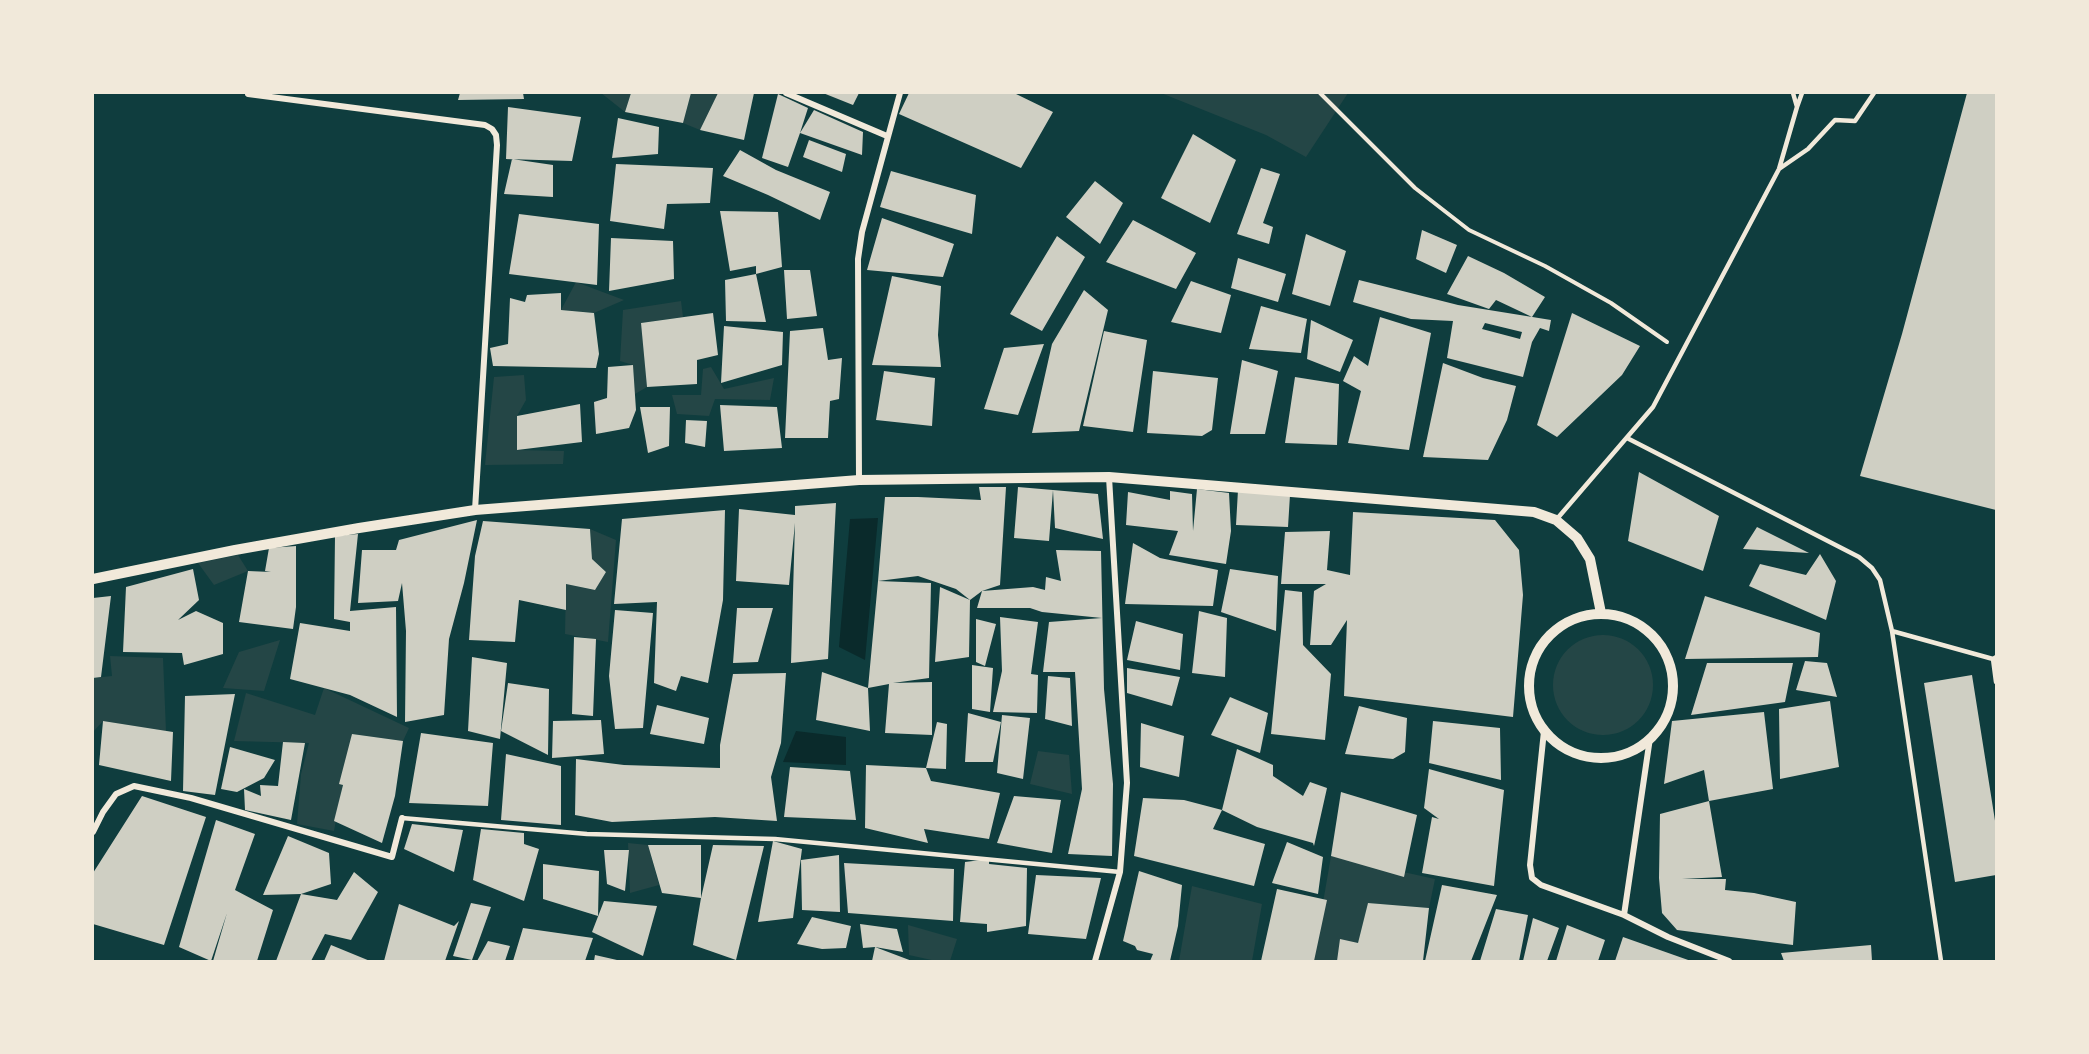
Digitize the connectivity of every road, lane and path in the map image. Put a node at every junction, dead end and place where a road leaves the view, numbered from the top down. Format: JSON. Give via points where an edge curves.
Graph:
{"nodes":[{"id":1,"x":786,"y":93,"type":"edge"},
{"id":2,"x":900,"y":93,"type":"edge"},
{"id":3,"x":1320,"y":93,"type":"edge"},
{"id":4,"x":1793,"y":93,"type":"edge"},
{"id":5,"x":1802,"y":93,"type":"edge"},
{"id":6,"x":1874,"y":93,"type":"edge"},
{"id":7,"x":248,"y":94,"type":"edge"},
{"id":8,"x":1797,"y":106,"type":"junction"},
{"id":9,"x":887,"y":136,"type":"junction"},
{"id":10,"x":1779,"y":169,"type":"junction"},
{"id":11,"x":1682,"y":353,"type":"junction"},
{"id":12,"x":1626,"y":438,"type":"junction"},
{"id":13,"x":1109,"y":477,"type":"junction"},
{"id":14,"x":859,"y":480,"type":"junction"},
{"id":15,"x":475,"y":510,"type":"junction"},
{"id":16,"x":1556,"y":520,"type":"junction"},
{"id":17,"x":93,"y":579,"type":"edge"},
{"id":18,"x":1601,"y":613,"type":"junction"},
{"id":19,"x":1892,"y":632,"type":"junction"},
{"id":20,"x":1994,"y":658,"type":"edge"},
{"id":21,"x":1996,"y":682,"type":"edge"},
{"id":22,"x":1544,"y":731,"type":"junction"},
{"id":23,"x":1650,"y":738,"type":"junction"},
{"id":24,"x":402,"y":818,"type":"joint"},
{"id":25,"x":93,"y":832,"type":"edge"},
{"id":26,"x":1120,"y":872,"type":"junction"},
{"id":27,"x":1624,"y":915,"type":"junction"},
{"id":28,"x":1095,"y":961,"type":"edge"},
{"id":29,"x":1729,"y":961,"type":"edge"},
{"id":30,"x":1941,"y":961,"type":"edge"}],
"edges":[{"from":1,"to":9,"type":"street"},
{"from":2,"to":9,"type":"street"},
{"from":3,"to":11,"type":"path","via":[[1415,188],[1469,230],[1611,303]]},
{"from":4,"to":8,"type":"lane"},
{"from":5,"to":8,"type":"lane"},
{"from":6,"to":10,"type":"lane","via":[[1855,121],[1835,120],[1808,149]]},
{"from":7,"to":15,"type":"street","via":[[485,125],[496,135]]},
{"from":8,"to":10,"type":"lane"},
{"from":9,"to":14,"type":"street","via":[[858,259]]},
{"from":10,"to":11,"type":"lane"},
{"from":11,"to":12,"type":"lane","via":[[1653,407]]},
{"from":12,"to":16,"type":"lane"},
{"from":12,"to":19,"type":"lane","via":[[1859,557],[1880,580]]},
{"from":13,"to":14,"type":"street"},
{"from":13,"to":16,"type":"street","via":[[1534,512]]},
{"from":13,"to":26,"type":"street","via":[[1127,783]]},
{"from":14,"to":15,"type":"street"},
{"from":15,"to":17,"type":"street","via":[[235,550]]},
{"from":16,"to":18,"type":"street","via":[[1577,538],[1590,560]]},
{"from":18,"to":22,"type":"street","via":[[1578,617],[1558,628],[1542,644],[1532,665],[1529,688],[1533,711]]},
{"from":18,"to":23,"type":"street","via":[[1625,617],[1646,630],[1662,648],[1672,671],[1672,695],[1665,719]]},
{"from":19,"to":20,"type":"lane"},
{"from":19,"to":30,"type":"lane"},
{"from":20,"to":21,"type":"lane"},
{"from":22,"to":23,"type":"street","via":[[1561,747],[1582,756],[1606,759],[1630,753]]},
{"from":22,"to":27,"type":"street","via":[[1530,865],[1532,878],[1541,885]]},
{"from":23,"to":27,"type":"street"},
{"from":24,"to":25,"type":"street","via":[[392,857],[191,798],[134,786],[116,794]]},
{"from":24,"to":26,"type":"lane","via":[[587,834],[775,839]]},
{"from":26,"to":28,"type":"street"},
{"from":27,"to":29,"type":"street"}]}
